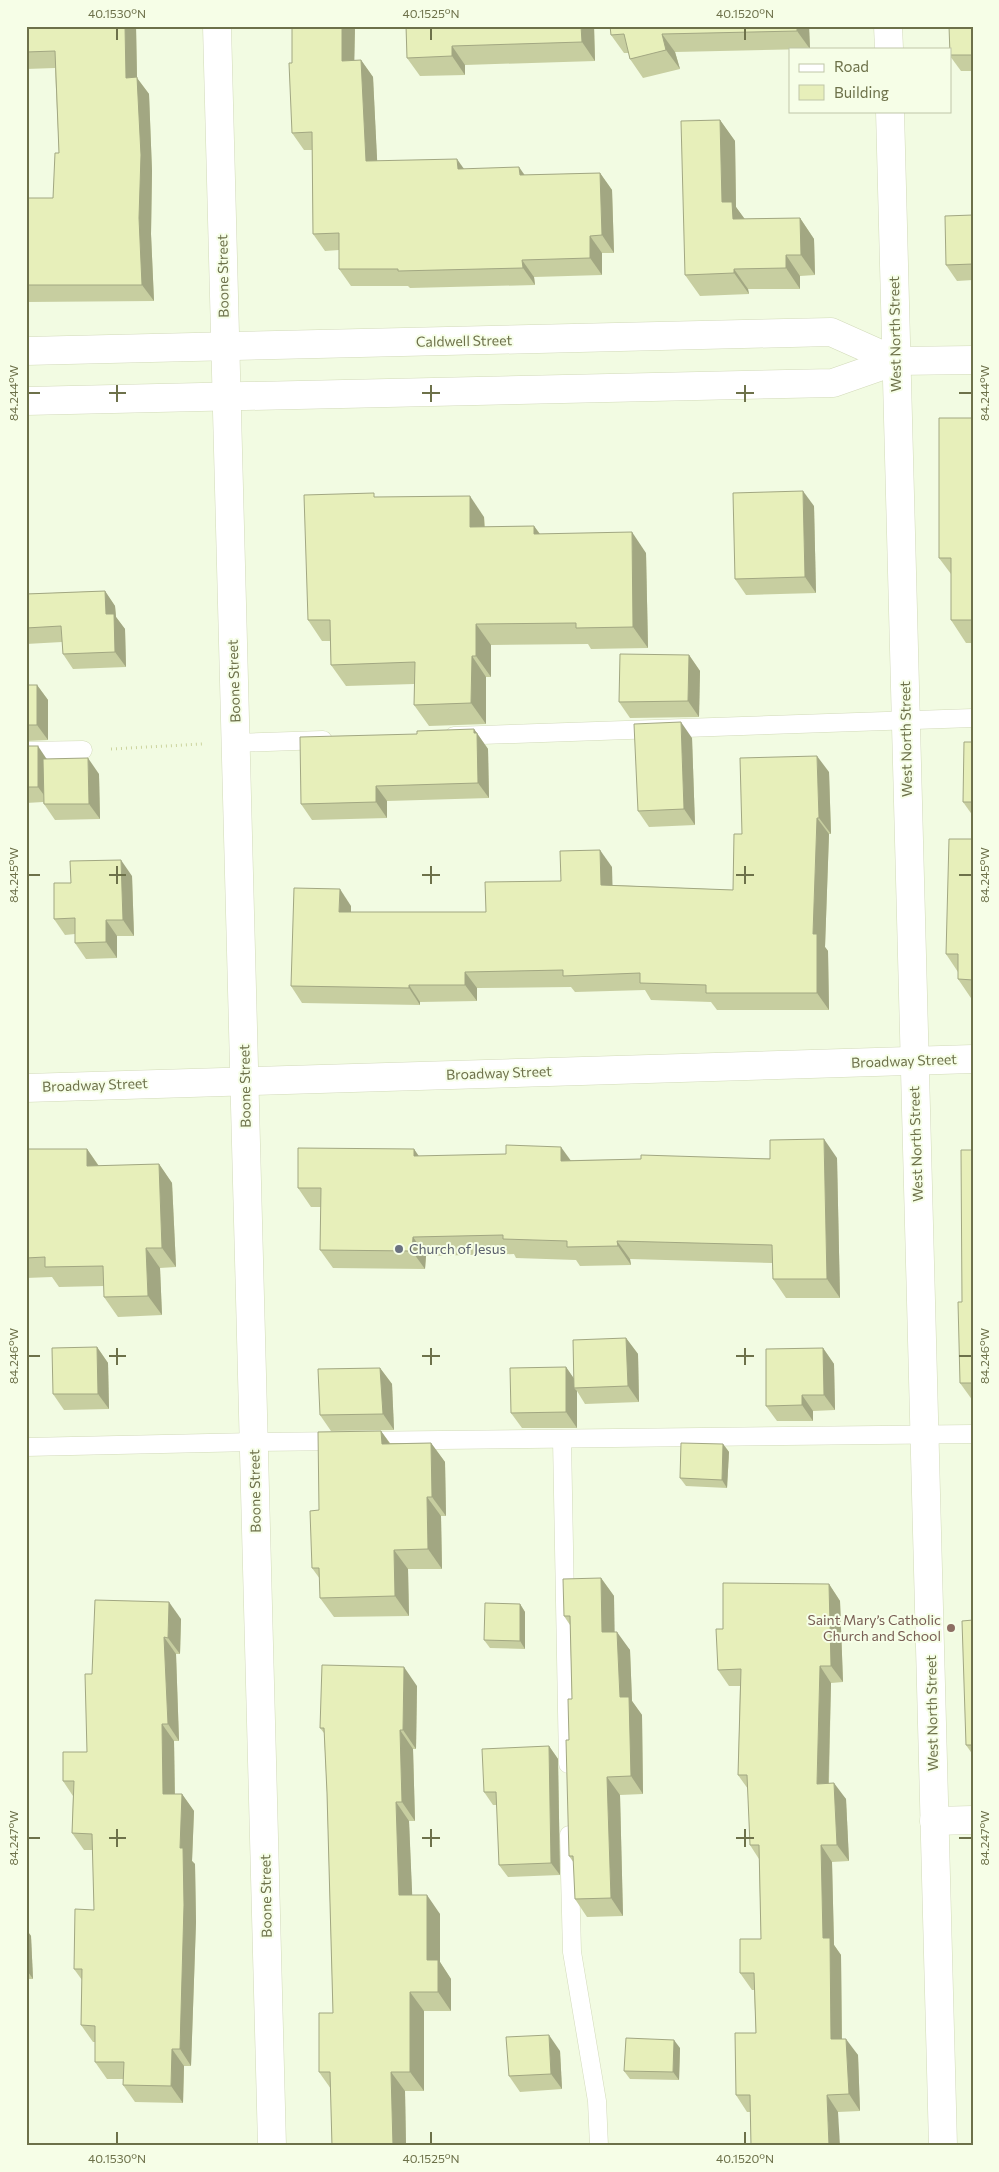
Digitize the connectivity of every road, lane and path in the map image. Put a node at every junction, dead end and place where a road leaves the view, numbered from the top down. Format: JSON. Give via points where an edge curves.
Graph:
{"nodes":[{"id":1,"x":217,"y":26,"type":"edge"},
{"id":2,"x":888,"y":26,"type":"edge"},
{"id":3,"x":889,"y":48,"type":"edge"},
{"id":4,"x":890,"y":112,"type":"edge"},
{"id":5,"x":225,"y":346,"type":"junction"},
{"id":6,"x":26,"y":352,"type":"edge"},
{"id":7,"x":973,"y":360,"type":"edge"},
{"id":8,"x":896,"y":361,"type":"junction"},
{"id":9,"x":226,"y":397,"type":"junction"},
{"id":10,"x":26,"y":402,"type":"edge"},
{"id":11,"x":973,"y":718,"type":"edge"},
{"id":12,"x":906,"y":721,"type":"junction"},
{"id":13,"x":436,"y":736,"type":"edge"},
{"id":14,"x":336,"y":740,"type":"edge"},
{"id":15,"x":236,"y":743,"type":"junction"},
{"id":16,"x":83,"y":750,"type":"joint"},
{"id":17,"x":26,"y":751,"type":"edge"},
{"id":18,"x":973,"y":1059,"type":"edge"},
{"id":19,"x":914,"y":1061,"type":"junction"},
{"id":20,"x":245,"y":1081,"type":"junction"},
{"id":21,"x":26,"y":1088,"type":"edge"},
{"id":22,"x":973,"y":1434,"type":"edge"},
{"id":23,"x":924,"y":1436,"type":"junction"},
{"id":24,"x":562,"y":1439,"type":"junction"},
{"id":25,"x":254,"y":1442,"type":"junction"},
{"id":26,"x":26,"y":1447,"type":"edge"},
{"id":27,"x":568,"y":1784,"type":"edge"},
{"id":28,"x":569,"y":1814,"type":"edge"},
{"id":29,"x":973,"y":1820,"type":"edge"},
{"id":30,"x":934,"y":1821,"type":"junction"},
{"id":31,"x":272,"y":2146,"type":"edge"},
{"id":32,"x":599,"y":2146,"type":"edge"},
{"id":33,"x":942,"y":2146,"type":"edge"}],
"edges":[{"from":1,"to":5,"type":"street","name":"Boone Street"},
{"from":2,"to":3,"type":"street"},
{"from":4,"to":8,"type":"street","name":"West North Street"},
{"from":5,"to":6,"type":"street","name":"Caldwell Street"},
{"from":5,"to":8,"type":"street","name":"Caldwell Street","via":[[831,332]]},
{"from":5,"to":9,"type":"street","name":"Boone Street"},
{"from":7,"to":8,"type":"street","name":"Caldwell Street"},
{"from":8,"to":9,"type":"street","name":"Caldwell Street","via":[[833,383]]},
{"from":8,"to":12,"type":"street","name":"West North Street"},
{"from":9,"to":10,"type":"street","name":"Caldwell Street"},
{"from":9,"to":15,"type":"street","name":"Boone Street"},
{"from":11,"to":12,"type":"lane"},
{"from":12,"to":13,"type":"lane"},
{"from":12,"to":19,"type":"street","name":"West North Street"},
{"from":14,"to":15,"type":"lane"},
{"from":15,"to":16,"type":"path"},
{"from":15,"to":20,"type":"street","name":"Boone Street"},
{"from":16,"to":17,"type":"lane"},
{"from":18,"to":19,"type":"street","name":"Broadway Street"},
{"from":19,"to":20,"type":"street","name":"Broadway Street"},
{"from":19,"to":23,"type":"street","name":"West North Street"},
{"from":20,"to":21,"type":"street","name":"Broadway Street"},
{"from":20,"to":25,"type":"street","name":"Boone Street"},
{"from":22,"to":23,"type":"lane"},
{"from":23,"to":24,"type":"lane"},
{"from":23,"to":30,"type":"street","name":"West North Street"},
{"from":24,"to":25,"type":"lane"},
{"from":24,"to":27,"type":"lane"},
{"from":25,"to":26,"type":"lane"},
{"from":25,"to":31,"type":"street","name":"Boone Street"},
{"from":28,"to":32,"type":"lane","via":[[572,1952],[597,2101]]},
{"from":29,"to":30,"type":"street"},
{"from":30,"to":33,"type":"street","name":"West North Street"}]}
